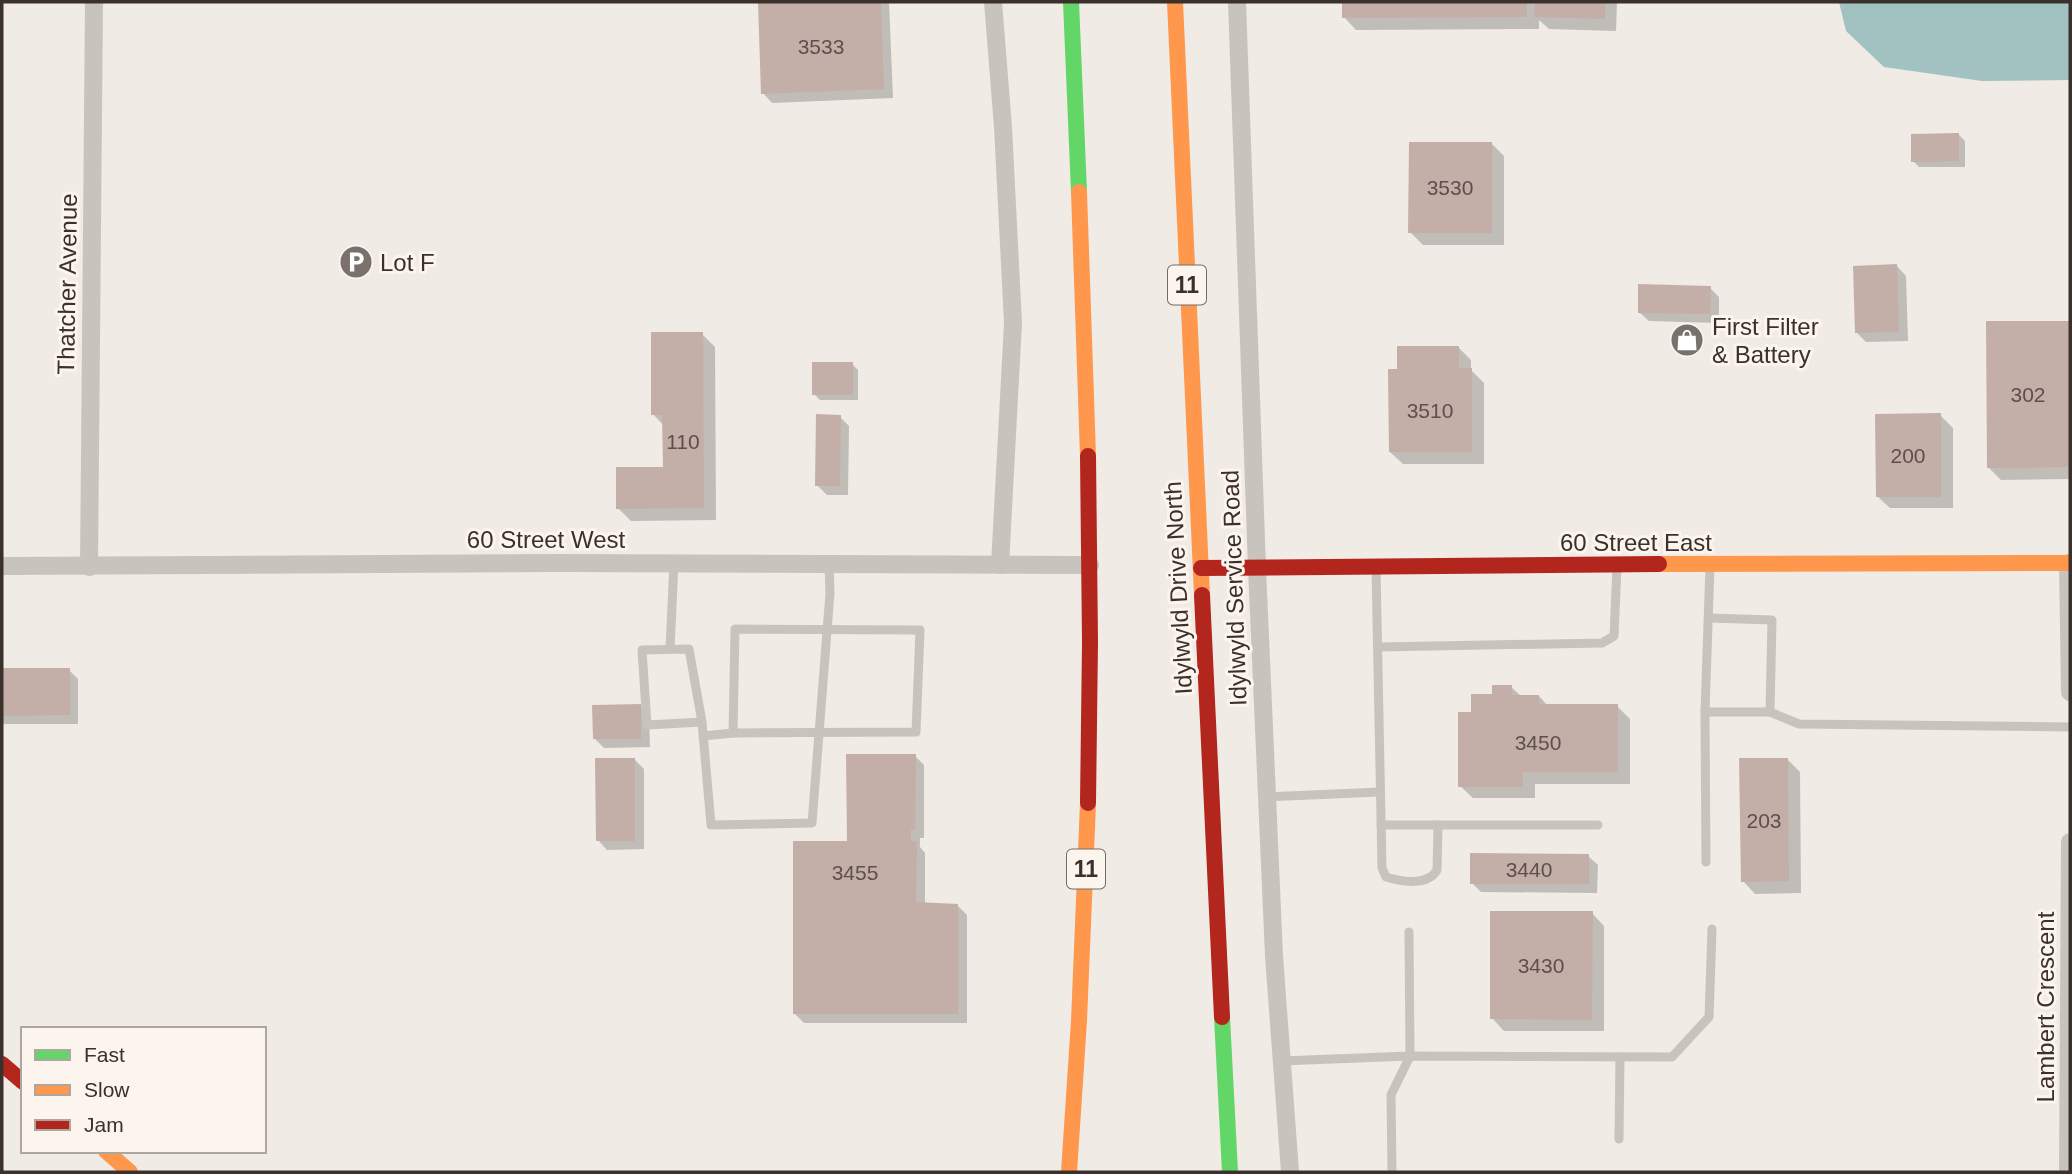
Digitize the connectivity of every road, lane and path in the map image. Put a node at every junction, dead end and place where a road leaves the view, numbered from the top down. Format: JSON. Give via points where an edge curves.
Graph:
{"nodes":[{"id":1,"x":94,"y":2,"type":"edge"},
{"id":2,"x":993,"y":2,"type":"edge"},
{"id":3,"x":1071,"y":2,"type":"edge"},
{"id":4,"x":1175,"y":2,"type":"edge"},
{"id":5,"x":1237,"y":2,"type":"edge"},
{"id":6,"x":674,"y":563,"type":"junction"},
{"id":7,"x":2069,"y":563,"type":"edge"},
{"id":8,"x":829,"y":564,"type":"junction"},
{"id":9,"x":1617,"y":564,"type":"junction"},
{"id":10,"x":1710,"y":564,"type":"junction"},
{"id":11,"x":1000,"y":565,"type":"junction"},
{"id":12,"x":1090,"y":565,"type":"junction"},
{"id":13,"x":2,"y":566,"type":"edge"},
{"id":14,"x":1376,"y":566,"type":"junction"},
{"id":15,"x":89,"y":567,"type":"junction"},
{"id":16,"x":1201,"y":568,"type":"junction"},
{"id":17,"x":1257,"y":568,"type":"junction"},
{"id":18,"x":1709,"y":618,"type":"junction"},
{"id":19,"x":827,"y":629,"type":"junction"},
{"id":20,"x":1378,"y":647,"type":"junction"},
{"id":21,"x":670,"y":649,"type":"junction"},
{"id":22,"x":2070,"y":692,"type":"edge"},
{"id":23,"x":1705,"y":712,"type":"junction"},
{"id":24,"x":1770,"y":712,"type":"junction"},
{"id":25,"x":702,"y":723,"type":"junction"},
{"id":26,"x":2070,"y":727,"type":"edge"},
{"id":27,"x":819,"y":732,"type":"junction"},
{"id":28,"x":733,"y":733,"type":"junction"},
{"id":29,"x":703,"y":736,"type":"junction"},
{"id":30,"x":1380,"y":792,"type":"junction"},
{"id":31,"x":1267,"y":797,"type":"junction"},
{"id":32,"x":1381,"y":825,"type":"junction"},
{"id":33,"x":1438,"y":825,"type":"junction"},
{"id":34,"x":1598,"y":825,"type":"dead end"},
{"id":35,"x":2070,"y":842,"type":"edge"},
{"id":36,"x":1706,"y":862,"type":"dead end"},
{"id":37,"x":1712,"y":929,"type":"dead end"},
{"id":38,"x":1409,"y":932,"type":"dead end"},
{"id":39,"x":1410,"y":1056,"type":"junction"},
{"id":40,"x":1620,"y":1057,"type":"junction"},
{"id":41,"x":1281,"y":1061,"type":"junction"},
{"id":42,"x":2,"y":1064,"type":"edge"},
{"id":43,"x":21,"y":1080,"type":"edge"},
{"id":44,"x":1619,"y":1139,"type":"dead end"},
{"id":45,"x":108,"y":1153,"type":"edge"},
{"id":46,"x":130,"y":1172,"type":"edge"},
{"id":47,"x":1069,"y":1172,"type":"edge"},
{"id":48,"x":1230,"y":1172,"type":"edge"},
{"id":49,"x":1290,"y":1172,"type":"edge"},
{"id":50,"x":1392,"y":1172,"type":"edge"},
{"id":51,"x":2068,"y":1172,"type":"edge"}],
"edges":[{"from":1,"to":15,"type":"street","name":"Thatcher Avenue"},
{"from":2,"to":11,"type":"street","via":[[1013,323]]},
{"from":3,"to":12,"type":"main road","number":"11"},
{"from":4,"to":16,"type":"main road","name":"Idylwyld Drive North","number":"11"},
{"from":5,"to":17,"type":"street","name":"Idylwyld Service Road"},
{"from":6,"to":8,"type":"street","name":"60 Street West"},
{"from":6,"to":15,"type":"street","name":"60 Street West"},
{"from":6,"to":21,"type":"lane"},
{"from":7,"to":10,"type":"main road","name":"60 Street East"},
{"from":7,"to":22,"type":"street"},
{"from":8,"to":11,"type":"street","name":"60 Street West"},
{"from":8,"to":19,"type":"lane"},
{"from":9,"to":10,"type":"main road","name":"60 Street East"},
{"from":9,"to":14,"type":"main road","name":"60 Street East"},
{"from":9,"to":20,"type":"lane","via":[[1614,636],[1602,643]]},
{"from":10,"to":18,"type":"lane"},
{"from":11,"to":12,"type":"street","name":"60 Street West"},
{"from":12,"to":47,"type":"main road","number":"11","via":[[1082,976]]},
{"from":13,"to":15,"type":"street","name":"60 Street West"},
{"from":14,"to":17,"type":"main road","name":"60 Street East"},
{"from":14,"to":20,"type":"lane"},
{"from":16,"to":17,"type":"main road","name":"60 Street East"},
{"from":16,"to":48,"type":"main road","name":"Idylwyld Drive North","number":"11"},
{"from":17,"to":31,"type":"street","name":"Idylwyld Service Road"},
{"from":18,"to":23,"type":"lane"},
{"from":18,"to":24,"type":"lane","via":[[1772,620]]},
{"from":19,"to":27,"type":"lane"},
{"from":19,"to":27,"type":"lane","via":[[920,630],[916,732]]},
{"from":19,"to":28,"type":"lane","via":[[735,629]]},
{"from":20,"to":30,"type":"lane"},
{"from":21,"to":25,"type":"lane","via":[[689,649]]},
{"from":21,"to":25,"type":"lane","via":[[642,650],[647,725]]},
{"from":23,"to":24,"type":"lane"},
{"from":23,"to":36,"type":"lane"},
{"from":24,"to":26,"type":"lane","via":[[1799,724]]},
{"from":25,"to":29,"type":"lane"},
{"from":27,"to":28,"type":"lane"},
{"from":27,"to":29,"type":"lane","via":[[812,822],[711,825]]},
{"from":28,"to":29,"type":"lane"},
{"from":30,"to":31,"type":"lane"},
{"from":30,"to":32,"type":"lane"},
{"from":31,"to":41,"type":"street","name":"Idylwyld Service Road"},
{"from":32,"to":33,"type":"lane"},
{"from":32,"to":33,"type":"lane","via":[[1382,868],[1386,877],[1398,881],[1433,877]]},
{"from":33,"to":34,"type":"lane"},
{"from":35,"to":51,"type":"street","name":"Lambert Crescent"},
{"from":37,"to":40,"type":"lane","via":[[1710,1017],[1672,1057]]},
{"from":38,"to":39,"type":"lane"},
{"from":39,"to":40,"type":"lane"},
{"from":39,"to":41,"type":"lane"},
{"from":39,"to":50,"type":"lane","via":[[1391,1094]]},
{"from":40,"to":44,"type":"lane"},
{"from":41,"to":49,"type":"street","name":"Idylwyld Service Road"},
{"from":42,"to":43,"type":"main road"},
{"from":45,"to":46,"type":"main road"}]}
